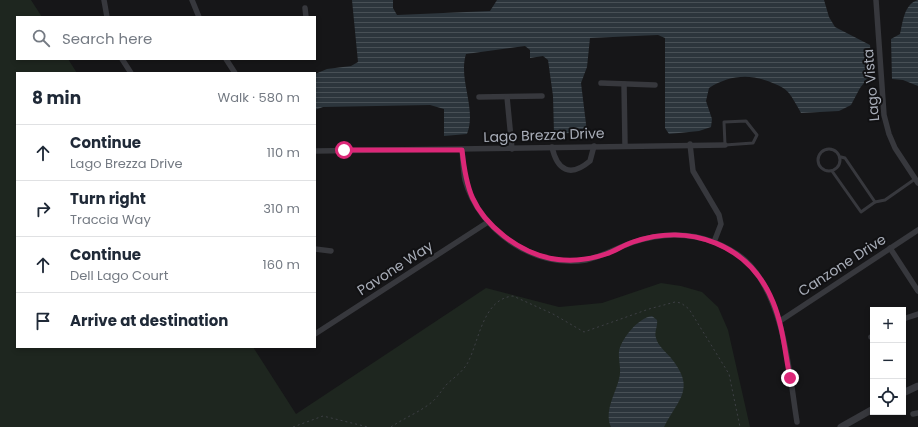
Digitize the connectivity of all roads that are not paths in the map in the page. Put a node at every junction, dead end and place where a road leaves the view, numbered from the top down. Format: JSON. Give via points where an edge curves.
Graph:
{"nodes":[{"id":1,"x":104,"y":0,"type":"edge"},
{"id":2,"x":192,"y":0,"type":"edge"},
{"id":3,"x":876,"y":0,"type":"edge"},
{"id":4,"x":305,"y":8,"type":"dead end"},
{"id":5,"x":107,"y":16,"type":"edge"},
{"id":6,"x":199,"y":16,"type":"edge"},
{"id":7,"x":306,"y":16,"type":"edge"},
{"id":8,"x":123,"y":60,"type":"edge"},
{"id":9,"x":227,"y":60,"type":"edge"},
{"id":10,"x":130,"y":72,"type":"edge"},
{"id":11,"x":234,"y":72,"type":"edge"},
{"id":12,"x":601,"y":83,"type":"dead end"},
{"id":13,"x":624,"y":84,"type":"junction"},
{"id":14,"x":655,"y":85,"type":"dead end"},
{"id":15,"x":542,"y":96,"type":"dead end"},
{"id":16,"x":479,"y":97,"type":"dead end"},
{"id":17,"x":506,"y":97,"type":"junction"},
{"id":18,"x":690,"y":144,"type":"junction"},
{"id":19,"x":625,"y":145,"type":"junction"},
{"id":20,"x":725,"y":145,"type":"junction"},
{"id":21,"x":594,"y":146,"type":"junction"},
{"id":22,"x":552,"y":147,"type":"junction"},
{"id":23,"x":512,"y":148,"type":"junction"},
{"id":24,"x":462,"y":150,"type":"junction"},
{"id":25,"x":316,"y":151,"type":"edge"},
{"id":26,"x":840,"y":157,"type":"junction"},
{"id":27,"x":832,"y":171,"type":"junction"},
{"id":28,"x":917,"y":180,"type":"edge"},
{"id":29,"x":875,"y":202,"type":"junction"},
{"id":30,"x":488,"y":222,"type":"junction"},
{"id":31,"x":918,"y":230,"type":"edge"},
{"id":32,"x":714,"y":242,"type":"junction"},
{"id":33,"x":890,"y":248,"type":"junction"},
{"id":34,"x":316,"y":249,"type":"edge"},
{"id":35,"x":331,"y":251,"type":"dead end"},
{"id":36,"x":918,"y":291,"type":"edge"},
{"id":37,"x":918,"y":314,"type":"edge"},
{"id":38,"x":906,"y":318,"type":"edge"},
{"id":39,"x":780,"y":320,"type":"junction"},
{"id":40,"x":316,"y":333,"type":"edge"},
{"id":41,"x":918,"y":386,"type":"edge"},
{"id":42,"x":906,"y":392,"type":"edge"},
{"id":43,"x":870,"y":411,"type":"edge"},
{"id":44,"x":797,"y":422,"type":"dead end"},
{"id":45,"x":841,"y":427,"type":"edge"}],
"edges":[{"from":1,"to":5,"type":"street"},
{"from":2,"to":6,"type":"street"},
{"from":3,"to":28,"type":"street","name":"Lago Vista","via":[[884,115],[895,148]]},
{"from":4,"to":7,"type":"street"},
{"from":8,"to":10,"type":"street"},
{"from":9,"to":11,"type":"street"},
{"from":12,"to":13,"type":"street"},
{"from":13,"to":14,"type":"street"},
{"from":13,"to":19,"type":"street"},
{"from":15,"to":17,"type":"street"},
{"from":16,"to":17,"type":"street"},
{"from":17,"to":23,"type":"street"},
{"from":18,"to":19,"type":"street","name":"Lago Brezza Drive"},
{"from":18,"to":20,"type":"street","name":"Lago Brezza Drive"},
{"from":18,"to":32,"type":"street","via":[[693,171],[719,215],[721,224]]},
{"from":19,"to":21,"type":"street","name":"Lago Brezza Drive"},
{"from":20,"to":20,"type":"lane","via":[[753,144],[757,135],[746,122],[724,122]]},
{"from":21,"to":22,"type":"street","name":"Lago Brezza Drive"},
{"from":21,"to":22,"type":"street","via":[[590,161],[580,168],[573,169],[563,169],[557,164]]},
{"from":22,"to":23,"type":"street","name":"Lago Brezza Drive"},
{"from":23,"to":24,"type":"street","name":"Lago Brezza Drive"},
{"from":24,"to":25,"type":"street","name":"Lago Brezza Drive"},
{"from":24,"to":30,"type":"street","via":[[465,179],[473,199]]},
{"from":26,"to":27,"type":"lane","via":[[839,166]]},
{"from":26,"to":27,"type":"lane","via":[[831,148],[823,150],[820,154],[820,166]]},
{"from":26,"to":29,"type":"lane","via":[[845,158]]},
{"from":27,"to":29,"type":"lane","via":[[861,212]]},
{"from":28,"to":29,"type":"lane","via":[[885,200]]},
{"from":30,"to":32,"type":"street","via":[[528,252],[567,262],[586,260],[633,242],[670,234],[693,236]]},
{"from":30,"to":40,"type":"street","name":"Pavone Way"},
{"from":31,"to":33,"type":"street","name":"Canzone Drive"},
{"from":32,"to":39,"type":"street","via":[[749,264],[769,294]]},
{"from":33,"to":36,"type":"street"},
{"from":33,"to":39,"type":"street","name":"Canzone Drive"},
{"from":34,"to":35,"type":"street"},
{"from":37,"to":38,"type":"street"},
{"from":39,"to":44,"type":"street"},
{"from":41,"to":42,"type":"street"},
{"from":43,"to":45,"type":"street"}]}
